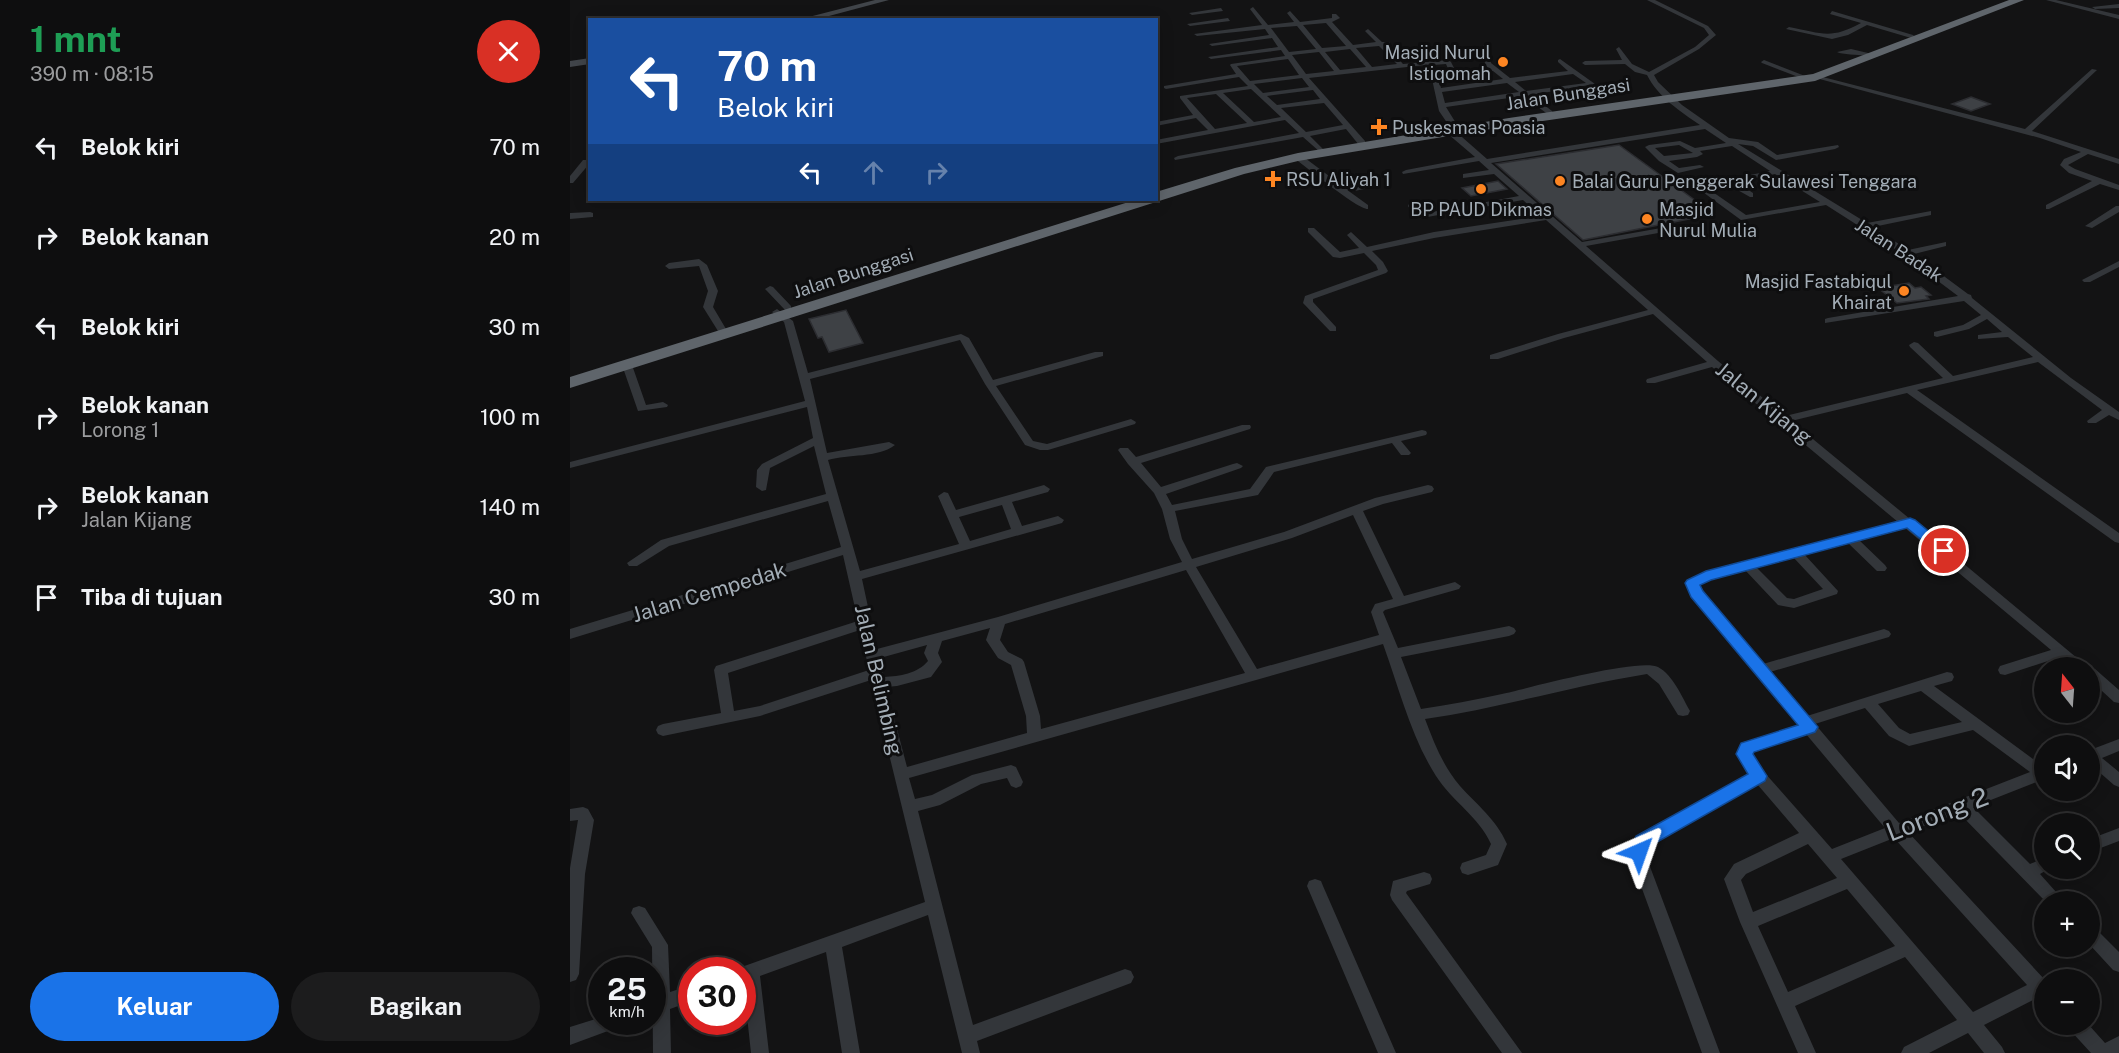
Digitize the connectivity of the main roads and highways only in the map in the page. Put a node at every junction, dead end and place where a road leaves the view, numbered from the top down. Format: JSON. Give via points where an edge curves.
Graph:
{"nodes":[{"id":1,"x":2007,"y":0,"type":"edge"},
{"id":2,"x":2019,"y":0,"type":"edge"},
{"id":3,"x":1818,"y":74,"type":"junction"},
{"id":4,"x":1667,"y":97,"type":"junction"},
{"id":5,"x":1453,"y":130,"type":"junction"},
{"id":6,"x":1386,"y":141,"type":"junction"},
{"id":7,"x":1199,"y":181,"type":"junction"},
{"id":8,"x":1158,"y":191,"type":"edge"},
{"id":9,"x":1158,"y":196,"type":"edge"},
{"id":10,"x":1126,"y":203,"type":"edge"},
{"id":11,"x":783,"y":312,"type":"junction"},
{"id":12,"x":570,"y":376,"type":"edge"},
{"id":13,"x":570,"y":383,"type":"edge"}],
"edges":[{"from":1,"to":3,"type":"highway"},
{"from":2,"to":3,"type":"highway"},
{"from":3,"to":4,"type":"highway"},
{"from":4,"to":5,"type":"highway","name":"Jalan Bunggasi"},
{"from":4,"to":5,"type":"highway","name":"Jalan Bunggasi"},
{"from":5,"to":6,"type":"highway","name":"Jalan Bunggasi"},
{"from":6,"to":7,"type":"highway","name":"Jalan Bunggasi"},
{"from":6,"to":7,"type":"highway","name":"Jalan Bunggasi","via":[[1320,150]]},
{"from":7,"to":8,"type":"highway","name":"Jalan Bunggasi"},
{"from":7,"to":9,"type":"highway","name":"Jalan Bunggasi"},
{"from":10,"to":11,"type":"highway","name":"Jalan Bunggasi"},
{"from":11,"to":12,"type":"highway","name":"Jalan Bunggasi"},
{"from":11,"to":13,"type":"highway","name":"Jalan Bunggasi"}]}
